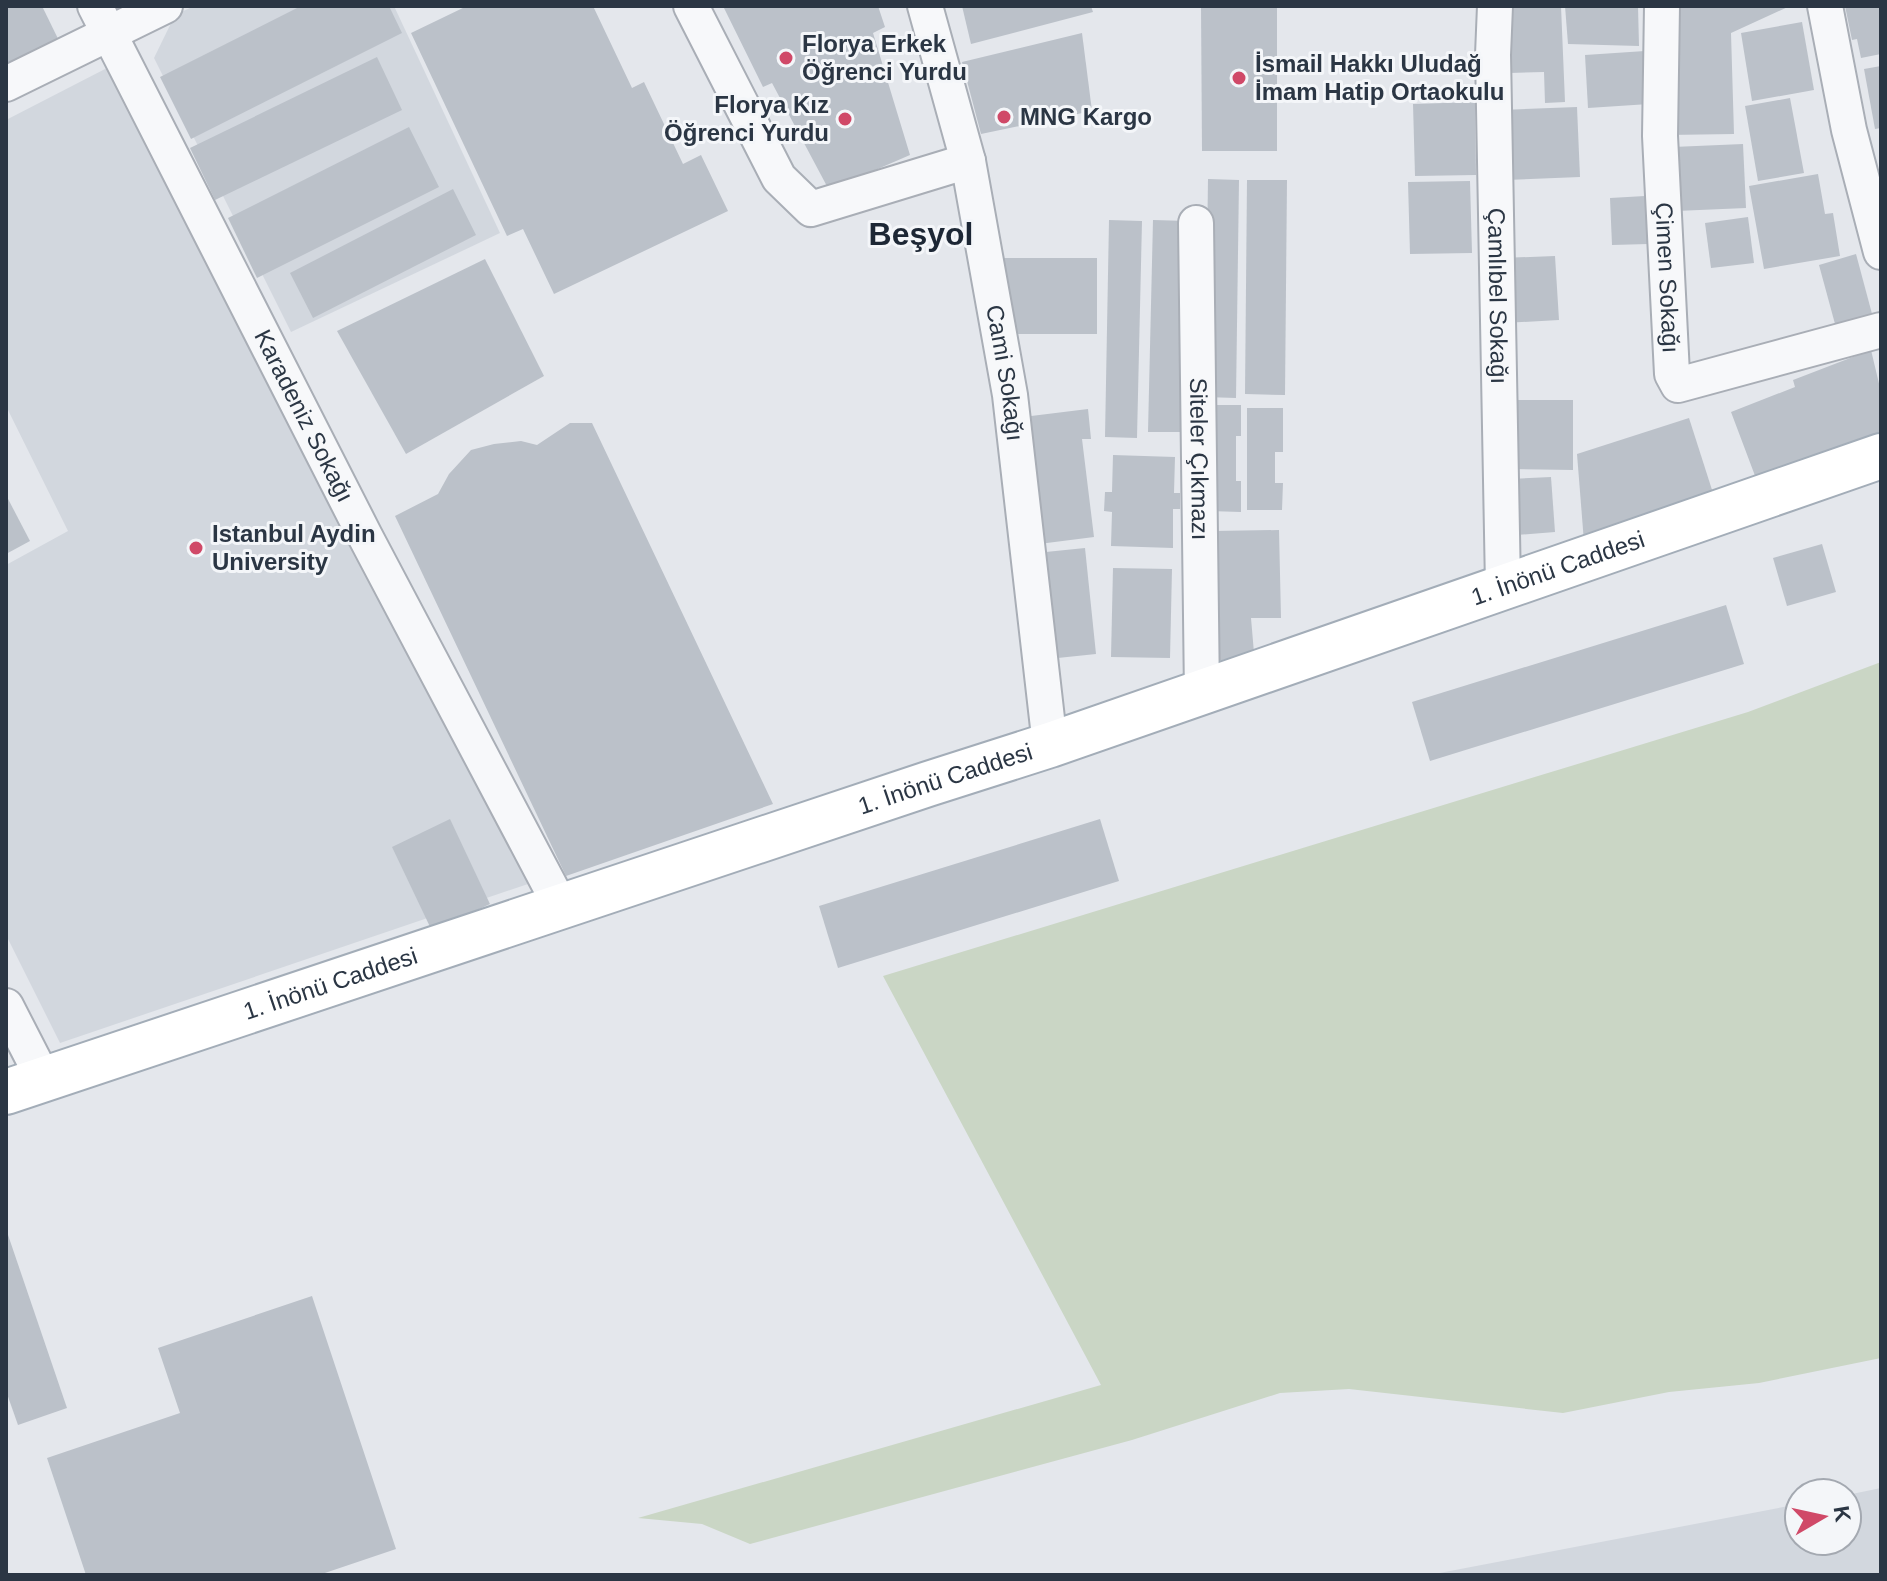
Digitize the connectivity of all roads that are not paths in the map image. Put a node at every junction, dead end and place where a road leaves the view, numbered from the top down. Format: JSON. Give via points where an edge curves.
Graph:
{"nodes":[{"id":1,"x":165,"y":6,"type":"edge"},
{"id":2,"x":691,"y":6,"type":"edge"},
{"id":3,"x":925,"y":6,"type":"edge"},
{"id":4,"x":1495,"y":6,"type":"edge"},
{"id":5,"x":1662,"y":6,"type":"edge"},
{"id":6,"x":1825,"y":6,"type":"edge"},
{"id":7,"x":102,"y":20,"type":"edge"},
{"id":8,"x":6,"y":84,"type":"edge"},
{"id":9,"x":968,"y":161,"type":"junction"},
{"id":10,"x":1196,"y":223,"type":"dead end"},
{"id":11,"x":1881,"y":252,"type":"edge"},
{"id":12,"x":1881,"y":330,"type":"edge"},
{"id":13,"x":1881,"y":456,"type":"edge"},
{"id":14,"x":1503,"y":586,"type":"junction"},
{"id":15,"x":1202,"y":694,"type":"junction"},
{"id":16,"x":1050,"y":745,"type":"junction"},
{"id":17,"x":561,"y":907,"type":"junction"},
{"id":18,"x":6,"y":1006,"type":"edge"},
{"id":19,"x":25,"y":1086,"type":"edge"}],
"edges":[{"from":1,"to":7,"type":"street"},
{"from":2,"to":9,"type":"street","via":[[779,178],[811,209]]},
{"from":3,"to":9,"type":"street","name":"Cami Sokağı"},
{"from":4,"to":14,"type":"street","name":"Çamlıbel Sokağı"},
{"from":5,"to":12,"type":"street","name":"Çimen Sokağı","via":[[1660,136],[1672,374],[1678,385]]},
{"from":6,"to":11,"type":"street","via":[[1849,130]]},
{"from":7,"to":8,"type":"street"},
{"from":7,"to":17,"type":"street","name":"Karadeniz Sokağı"},
{"from":9,"to":16,"type":"street","name":"Cami Sokağı","via":[[1010,395]]},
{"from":10,"to":15,"type":"street","name":"Siteler Çıkmazı"},
{"from":13,"to":14,"type":"main road","name":"1. İnönü Caddesi"},
{"from":14,"to":15,"type":"main road","name":"1. İnönü Caddesi"},
{"from":15,"to":16,"type":"main road","name":"1. İnönü Caddesi"},
{"from":16,"to":17,"type":"main road","name":"1. İnönü Caddesi"},
{"from":17,"to":19,"type":"main road","name":"1. İnönü Caddesi"},
{"from":18,"to":19,"type":"street"}]}
